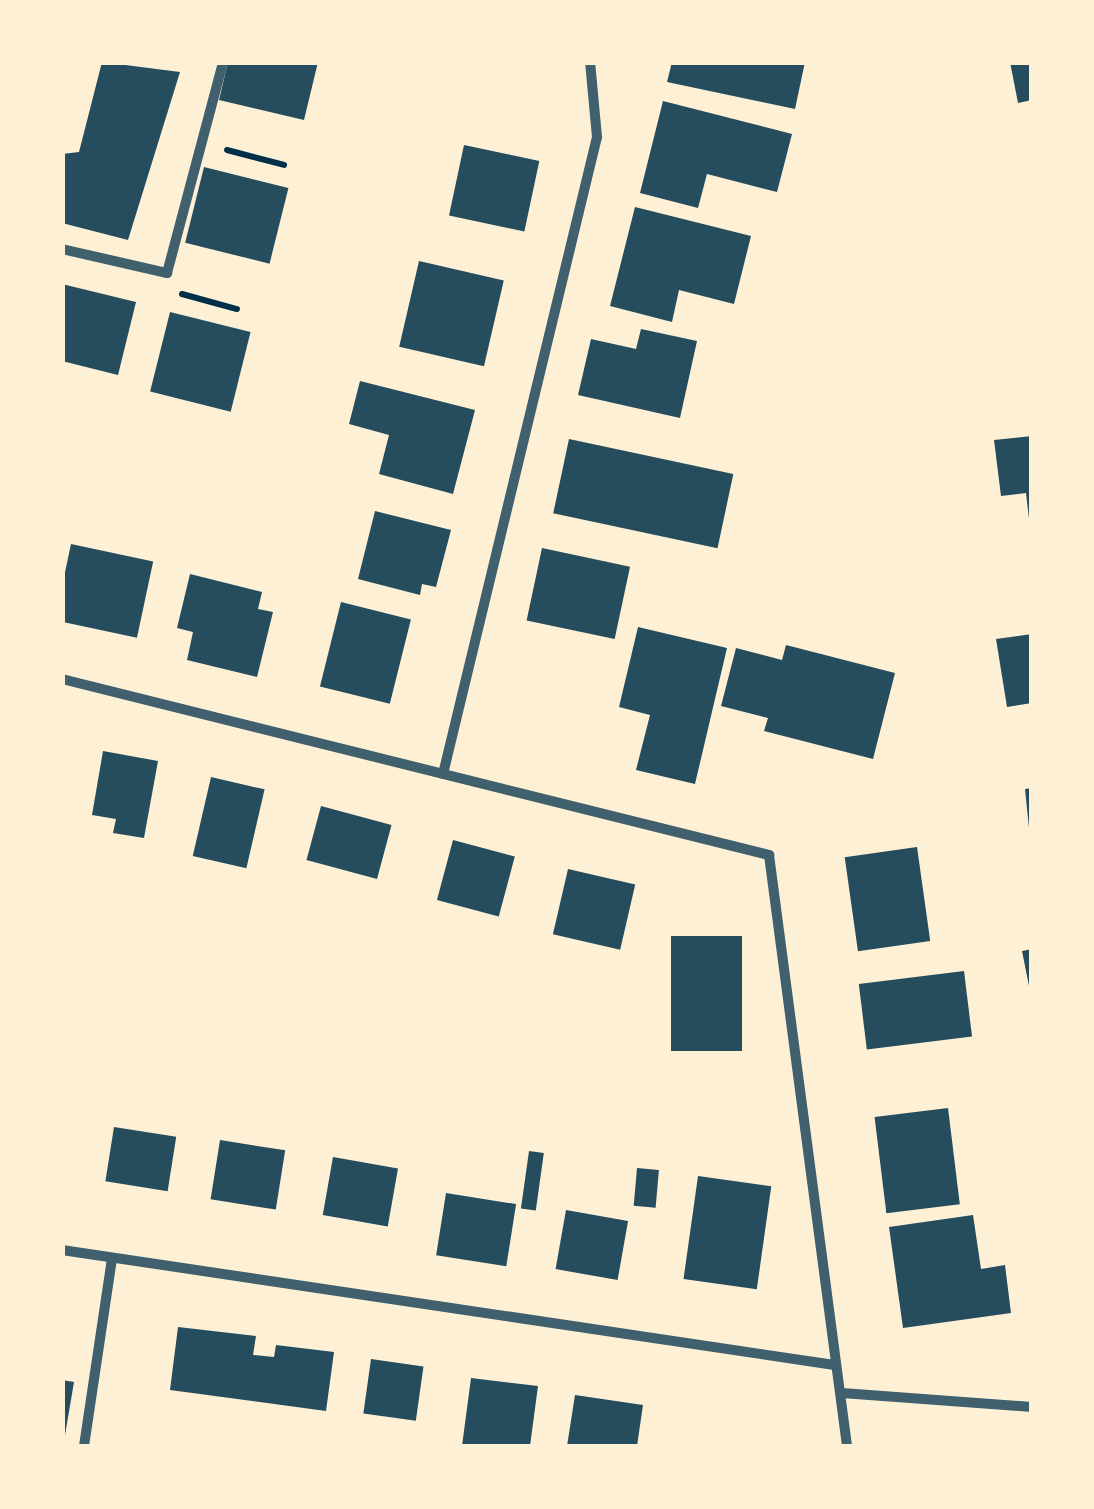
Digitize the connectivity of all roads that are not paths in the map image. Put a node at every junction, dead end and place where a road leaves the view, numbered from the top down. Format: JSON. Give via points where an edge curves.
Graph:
{"nodes":[{"id":1,"x":223,"y":62,"type":"edge"},
{"id":2,"x":590,"y":62,"type":"edge"},
{"id":3,"x":62,"y":249,"type":"edge"},
{"id":4,"x":62,"y":679,"type":"edge"},
{"id":5,"x":443,"y":774,"type":"junction"},
{"id":6,"x":62,"y":1250,"type":"edge"},
{"id":7,"x":112,"y":1259,"type":"junction"},
{"id":8,"x":834,"y":1365,"type":"junction"},
{"id":9,"x":842,"y":1394,"type":"junction"},
{"id":10,"x":1032,"y":1407,"type":"edge"},
{"id":11,"x":84,"y":1446,"type":"edge"},
{"id":12,"x":848,"y":1446,"type":"edge"}],
"edges":[{"from":1,"to":3,"type":"street","via":[[167,273]]},
{"from":2,"to":5,"type":"street","via":[[597,137]]},
{"from":4,"to":5,"type":"street"},
{"from":5,"to":8,"type":"street","via":[[769,854]]},
{"from":6,"to":7,"type":"street"},
{"from":7,"to":8,"type":"street"},
{"from":7,"to":11,"type":"street"},
{"from":8,"to":9,"type":"street"},
{"from":9,"to":10,"type":"street"},
{"from":9,"to":12,"type":"street"}]}
